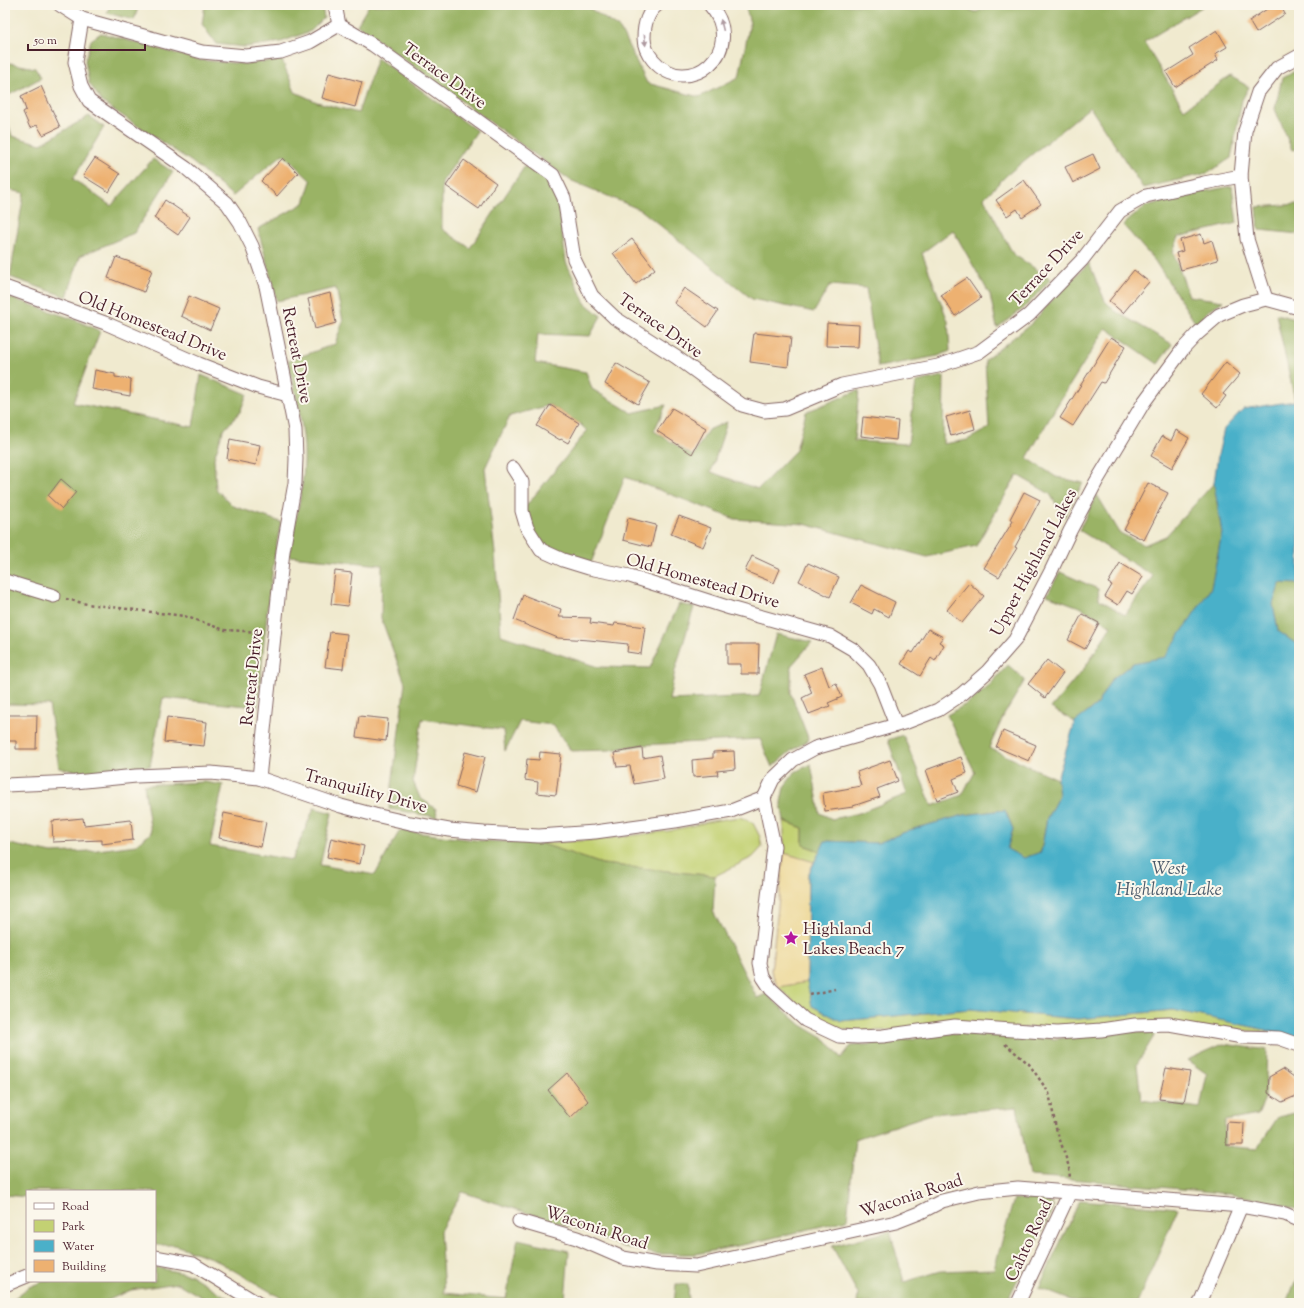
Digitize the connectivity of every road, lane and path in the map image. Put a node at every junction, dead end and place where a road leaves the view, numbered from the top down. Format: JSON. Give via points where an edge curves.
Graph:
{"nodes":[{"id":1,"x":60,"y":5,"type":"edge"},
{"id":2,"x":335,"y":5,"type":"edge"},
{"id":3,"x":657,"y":5,"type":"edge"},
{"id":4,"x":710,"y":5,"type":"edge"},
{"id":5,"x":82,"y":19,"type":"junction"},
{"id":6,"x":339,"y":25,"type":"junction"},
{"id":7,"x":1299,"y":56,"type":"edge"},
{"id":8,"x":1240,"y":176,"type":"junction"},
{"id":9,"x":5,"y":287,"type":"edge"},
{"id":10,"x":1266,"y":299,"type":"junction"},
{"id":11,"x":1299,"y":308,"type":"edge"},
{"id":12,"x":288,"y":395,"type":"junction"},
{"id":13,"x":513,"y":468,"type":"dead end"},
{"id":14,"x":5,"y":581,"type":"edge"},
{"id":15,"x":54,"y":596,"type":"joint"},
{"id":16,"x":274,"y":633,"type":"junction"},
{"id":17,"x":896,"y":725,"type":"junction"},
{"id":18,"x":259,"y":778,"type":"junction"},
{"id":19,"x":5,"y":784,"type":"edge"},
{"id":20,"x":764,"y":798,"type":"junction"},
{"id":21,"x":835,"y":989,"type":"dead end"},
{"id":22,"x":810,"y":995,"type":"dead end"},
{"id":23,"x":987,"y":1028,"type":"junction"},
{"id":24,"x":1299,"y":1045,"type":"edge"},
{"id":25,"x":1070,"y":1192,"type":"junction"},
{"id":26,"x":1241,"y":1206,"type":"junction"},
{"id":27,"x":1299,"y":1220,"type":"edge"},
{"id":28,"x":519,"y":1221,"type":"dead end"},
{"id":29,"x":156,"y":1257,"type":"edge"},
{"id":30,"x":26,"y":1276,"type":"edge"},
{"id":31,"x":5,"y":1285,"type":"edge"},
{"id":32,"x":257,"y":1303,"type":"edge"},
{"id":33,"x":1018,"y":1303,"type":"edge"},
{"id":34,"x":1200,"y":1303,"type":"edge"}],
"edges":[{"from":1,"to":5,"type":"street"},
{"from":2,"to":6,"type":"street"},
{"from":3,"to":4,"type":"street","one_way":true,"via":[[646,20],[644,42],[649,55],[658,66],[676,74],[690,74],[703,70],[714,61],[723,44],[719,16]]},
{"from":5,"to":6,"type":"street","via":[[202,52],[246,56],[281,52],[310,42]]},
{"from":5,"to":12,"type":"street","name":"Retreat Drive","via":[[75,62],[81,86],[89,102],[186,168],[227,203],[240,222],[252,246],[266,286]]},
{"from":6,"to":8,"type":"street","name":"Terrace Drive","via":[[373,45],[553,175],[564,198],[574,259],[592,296],[615,318],[676,357],[742,405],[764,411],[785,409],[842,385],[938,366],[979,352],[1030,315],[1082,260],[1120,211],[1146,196]]},
{"from":7,"to":8,"type":"street","via":[[1277,68],[1258,92],[1245,131]]},
{"from":8,"to":10,"type":"street","via":[[1247,240]]},
{"from":9,"to":12,"type":"street","name":"Old Homestead Drive","via":[[105,323],[258,387]]},
{"from":10,"to":11,"type":"street"},
{"from":10,"to":17,"type":"street","name":"Upper Highland Lakes","via":[[1243,305],[1219,316],[1183,349],[1144,402],[1096,482],[1014,640],[987,672],[962,694],[938,710]]},
{"from":12,"to":16,"type":"street","name":"Retreat Drive","via":[[295,430],[295,483],[283,551]]},
{"from":13,"to":17,"type":"street","name":"Old Homestead Drive","via":[[522,482],[522,511],[527,528],[541,550],[589,568],[630,576],[830,636],[854,650],[869,665],[880,684]]},
{"from":14,"to":15,"type":"street"},
{"from":15,"to":16,"type":"path","via":[[87,604],[184,616],[225,630]]},
{"from":16,"to":18,"type":"street","name":"Retreat Drive"},
{"from":17,"to":20,"type":"street","name":"Upper Highland Lakes","via":[[815,748],[793,760],[773,779]]},
{"from":18,"to":19,"type":"street","name":"Tranquility Drive","via":[[211,773]]},
{"from":18,"to":20,"type":"street","name":"Tranquility Drive","via":[[375,815],[449,830],[540,836],[595,832],[676,821],[731,811]]},
{"from":20,"to":23,"type":"street","via":[[774,846],[760,963],[763,977],[771,989],[805,1020],[839,1036],[883,1036],[955,1026]]},
{"from":21,"to":22,"type":"path"},
{"from":23,"to":24,"type":"street","via":[[1057,1033],[1169,1024],[1243,1037],[1279,1038]]},
{"from":23,"to":25,"type":"path","via":[[1029,1064],[1049,1093],[1056,1128],[1069,1167]]},
{"from":25,"to":26,"type":"street","name":"Waconia Road"},
{"from":25,"to":28,"type":"street","name":"Waconia Road","via":[[1018,1188],[979,1192],[942,1201],[896,1222],[696,1266],[657,1264],[623,1258],[577,1238]]},
{"from":25,"to":33,"type":"street","name":"Cahto Road"},
{"from":26,"to":27,"type":"street","name":"Waconia Road","via":[[1285,1214]]},
{"from":26,"to":34,"type":"street"},
{"from":29,"to":32,"type":"street","via":[[193,1264]]},
{"from":30,"to":31,"type":"street"}]}
